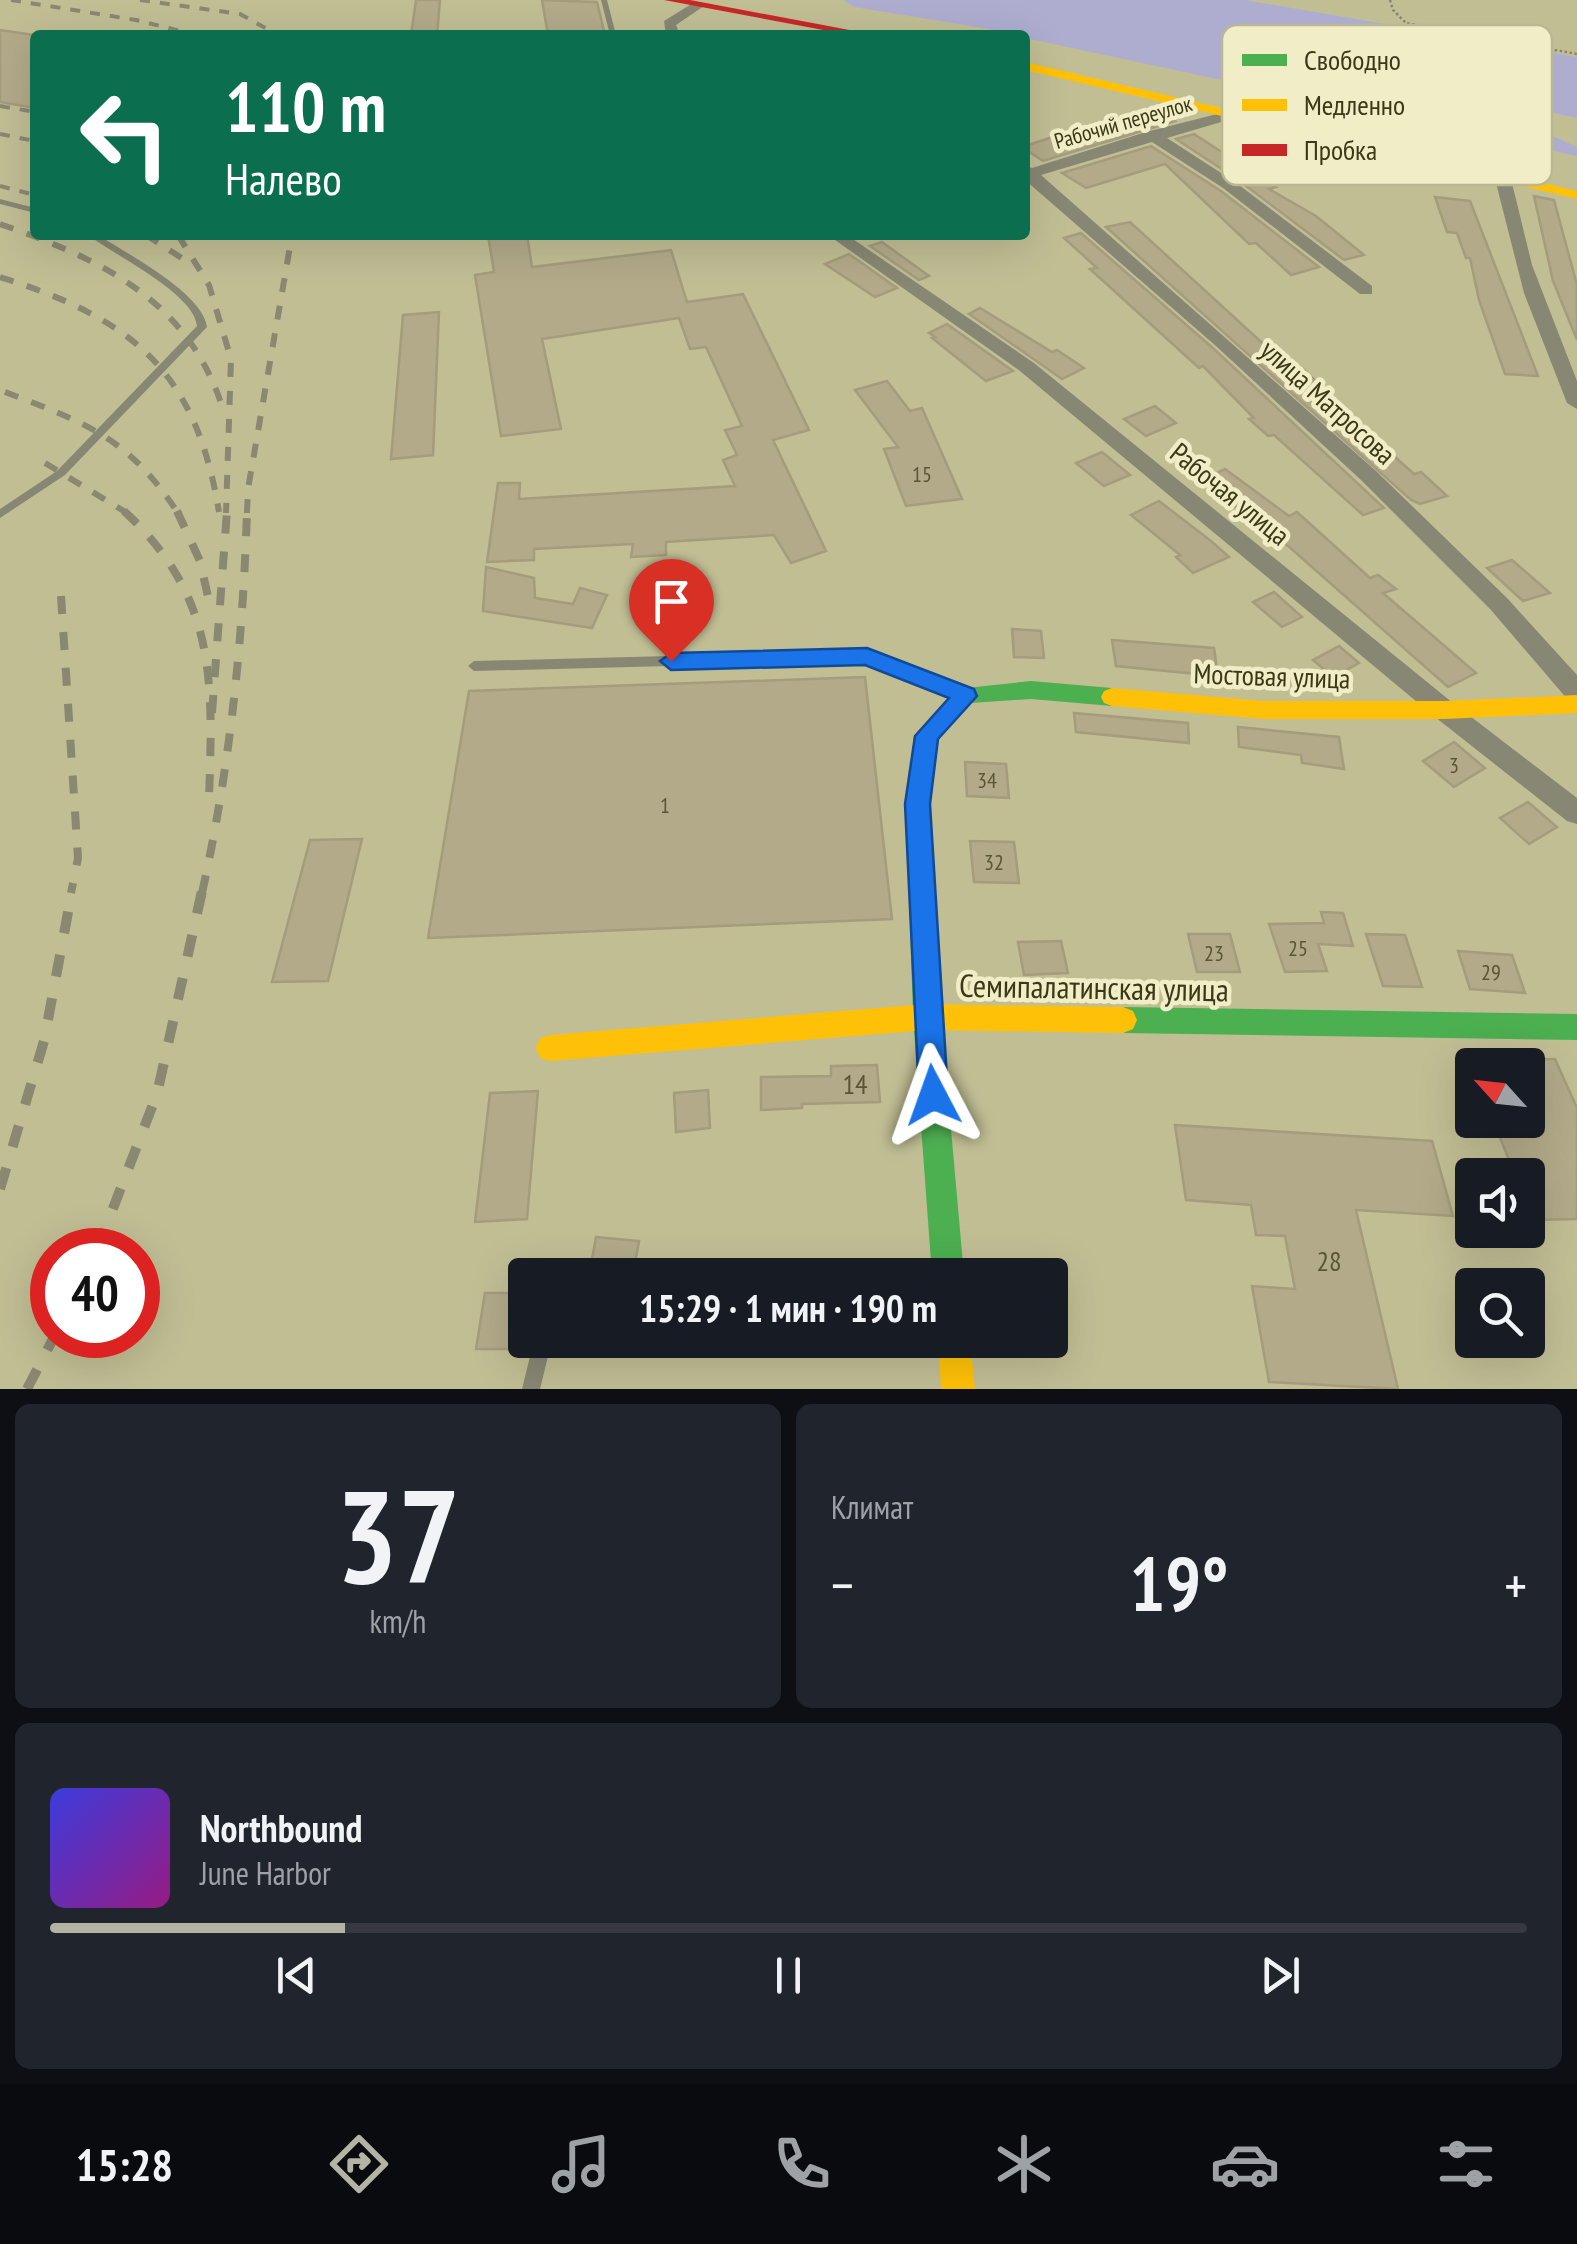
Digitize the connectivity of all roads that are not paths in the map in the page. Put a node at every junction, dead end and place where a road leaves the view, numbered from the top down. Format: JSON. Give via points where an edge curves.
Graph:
{"nodes":[{"id":1,"x":604,"y":0,"type":"edge"},
{"id":2,"x":670,"y":0,"type":"edge"},
{"id":3,"x":698,"y":6,"type":"junction"},
{"id":4,"x":612,"y":30,"type":"edge"},
{"id":5,"x":671,"y":30,"type":"edge"},
{"id":6,"x":840,"y":30,"type":"edge"},
{"id":7,"x":1030,"y":67,"type":"edge"},
{"id":8,"x":1222,"y":111,"type":"edge"},
{"id":9,"x":1222,"y":117,"type":"edge"},
{"id":10,"x":1151,"y":136,"type":"junction"},
{"id":11,"x":1030,"y":172,"type":"edge"},
{"id":12,"x":1030,"y":176,"type":"edge"},
{"id":13,"x":1222,"y":182,"type":"edge"},
{"id":14,"x":1227,"y":185,"type":"edge"},
{"id":15,"x":1504,"y":185,"type":"edge"},
{"id":16,"x":1533,"y":185,"type":"edge"},
{"id":17,"x":1577,"y":194,"type":"edge"},
{"id":18,"x":0,"y":201,"type":"edge"},
{"id":19,"x":30,"y":210,"type":"edge"},
{"id":20,"x":100,"y":240,"type":"edge"},
{"id":21,"x":847,"y":240,"type":"edge"},
{"id":22,"x":1366,"y":290,"type":"dead end"},
{"id":23,"x":1577,"y":403,"type":"edge"},
{"id":24,"x":0,"y":514,"type":"edge"},
{"id":25,"x":474,"y":666,"type":"dead end"},
{"id":26,"x":1577,"y":693,"type":"edge"},
{"id":27,"x":966,"y":696,"type":"junction"},
{"id":28,"x":1577,"y":704,"type":"edge"},
{"id":29,"x":1444,"y":710,"type":"junction"},
{"id":30,"x":1577,"y":813,"type":"edge"},
{"id":31,"x":927,"y":1017,"type":"junction"},
{"id":32,"x":1577,"y":1027,"type":"edge"},
{"id":33,"x":550,"y":1048,"type":"dead end"},
{"id":34,"x":947,"y":1258,"type":"edge"},
{"id":35,"x":538,"y":1358,"type":"edge"},
{"id":36,"x":955,"y":1358,"type":"edge"},
{"id":37,"x":531,"y":1389,"type":"edge"},
{"id":38,"x":958,"y":1389,"type":"edge"}],
"edges":[{"from":1,"to":4,"type":"lane"},
{"from":2,"to":3,"type":"street"},
{"from":3,"to":5,"type":"street","via":[[669,24]]},
{"from":3,"to":6,"type":"street"},
{"from":7,"to":8,"type":"street"},
{"from":9,"to":10,"type":"street","name":"Рабочий переулок"},
{"from":10,"to":11,"type":"street","name":"Рабочий переулок"},
{"from":10,"to":13,"type":"street"},
{"from":12,"to":26,"type":"street","name":"улица Матросова","via":[[1374,480],[1534,638]]},
{"from":14,"to":22,"type":"street"},
{"from":15,"to":23,"type":"street","via":[[1511,230],[1542,324]]},
{"from":16,"to":17,"type":"street"},
{"from":18,"to":19,"type":"lane"},
{"from":20,"to":24,"type":"lane","via":[[165,280],[201,316],[202,327],[60,473]]},
{"from":21,"to":29,"type":"street","name":"Рабочая улица","via":[[1027,367]]},
{"from":25,"to":27,"type":"lane","via":[[867,656]]},
{"from":27,"to":29,"type":"street","name":"Мостовая улица","via":[[1032,690],[1264,710]]},
{"from":27,"to":31,"type":"street","via":[[926,736],[920,787]]},
{"from":28,"to":29,"type":"street","name":"Мостовая улица"},
{"from":29,"to":30,"type":"street","name":"Рабочая улица"},
{"from":31,"to":32,"type":"street","name":"Семипалатинская улица"},
{"from":31,"to":33,"type":"street","name":"Семипалатинская улица"},
{"from":31,"to":34,"type":"street"},
{"from":35,"to":37,"type":"lane"},
{"from":36,"to":38,"type":"street"}]}
